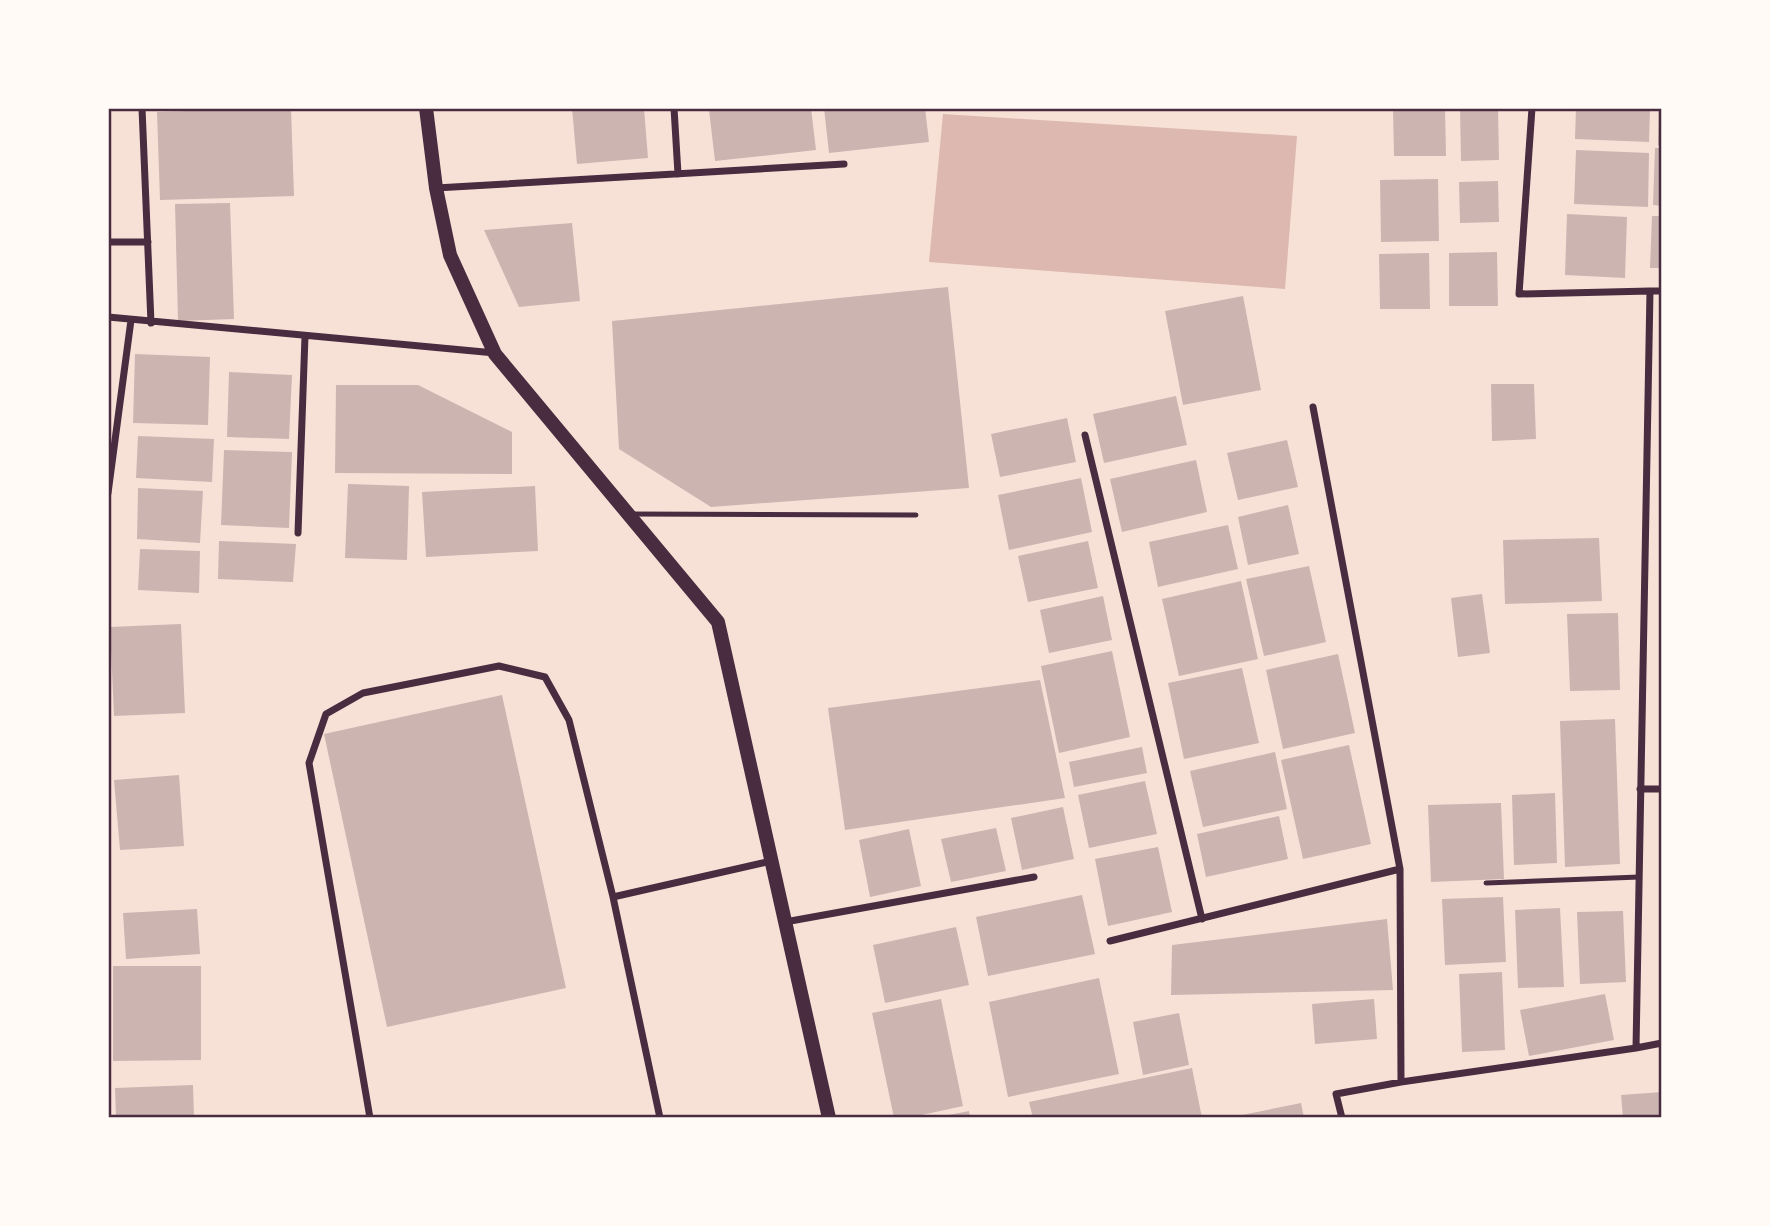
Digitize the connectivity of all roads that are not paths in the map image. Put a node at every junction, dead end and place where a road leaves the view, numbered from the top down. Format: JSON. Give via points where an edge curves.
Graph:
{"nodes":[{"id":1,"x":142,"y":108,"type":"edge"},
{"id":2,"x":426,"y":108,"type":"edge"},
{"id":3,"x":674,"y":108,"type":"edge"},
{"id":4,"x":1532,"y":108,"type":"edge"},
{"id":5,"x":844,"y":164,"type":"dead end"},
{"id":6,"x":678,"y":174,"type":"junction"},
{"id":7,"x":436,"y":188,"type":"junction"},
{"id":8,"x":108,"y":242,"type":"edge"},
{"id":9,"x":148,"y":242,"type":"junction"},
{"id":10,"x":1650,"y":291,"type":"junction"},
{"id":11,"x":1661,"y":291,"type":"edge"},
{"id":12,"x":108,"y":317,"type":"edge"},
{"id":13,"x":131,"y":320,"type":"junction"},
{"id":14,"x":151,"y":323,"type":"junction"},
{"id":15,"x":305,"y":336,"type":"junction"},
{"id":16,"x":495,"y":354,"type":"junction"},
{"id":17,"x":1313,"y":407,"type":"dead end"},
{"id":18,"x":1085,"y":435,"type":"dead end"},
{"id":19,"x":108,"y":493,"type":"edge"},
{"id":20,"x":628,"y":514,"type":"junction"},
{"id":21,"x":916,"y":515,"type":"dead end"},
{"id":22,"x":298,"y":533,"type":"dead end"},
{"id":23,"x":1640,"y":789,"type":"junction"},
{"id":24,"x":1661,"y":789,"type":"edge"},
{"id":25,"x":771,"y":861,"type":"junction"},
{"id":26,"x":1400,"y":869,"type":"junction"},
{"id":27,"x":1034,"y":877,"type":"dead end"},
{"id":28,"x":1639,"y":877,"type":"junction"},
{"id":29,"x":1486,"y":883,"type":"dead end"},
{"id":30,"x":613,"y":897,"type":"junction"},
{"id":31,"x":1202,"y":919,"type":"junction"},
{"id":32,"x":785,"y":922,"type":"junction"},
{"id":33,"x":1110,"y":941,"type":"dead end"},
{"id":34,"x":1661,"y":1042,"type":"edge"},
{"id":35,"x":1636,"y":1048,"type":"junction"},
{"id":36,"x":1401,"y":1082,"type":"junction"},
{"id":37,"x":370,"y":1118,"type":"edge"},
{"id":38,"x":660,"y":1118,"type":"edge"},
{"id":39,"x":829,"y":1118,"type":"edge"},
{"id":40,"x":1342,"y":1118,"type":"edge"}],
"edges":[{"from":1,"to":9,"type":"street"},
{"from":2,"to":7,"type":"main road"},
{"from":3,"to":6,"type":"street"},
{"from":4,"to":10,"type":"street","via":[[1519,294]]},
{"from":5,"to":6,"type":"street"},
{"from":6,"to":7,"type":"street"},
{"from":7,"to":16,"type":"main road","via":[[450,256]]},
{"from":8,"to":9,"type":"street"},
{"from":9,"to":14,"type":"street"},
{"from":10,"to":11,"type":"street"},
{"from":10,"to":23,"type":"street"},
{"from":12,"to":13,"type":"street"},
{"from":13,"to":14,"type":"street"},
{"from":13,"to":19,"type":"street"},
{"from":14,"to":15,"type":"street"},
{"from":15,"to":16,"type":"street"},
{"from":15,"to":22,"type":"street"},
{"from":16,"to":20,"type":"main road"},
{"from":17,"to":26,"type":"street"},
{"from":18,"to":31,"type":"street"},
{"from":20,"to":21,"type":"lane"},
{"from":20,"to":25,"type":"main road","via":[[718,622]]},
{"from":23,"to":24,"type":"street"},
{"from":23,"to":28,"type":"street"},
{"from":25,"to":30,"type":"street"},
{"from":25,"to":32,"type":"main road"},
{"from":26,"to":31,"type":"street"},
{"from":26,"to":36,"type":"street"},
{"from":27,"to":32,"type":"street"},
{"from":28,"to":29,"type":"lane"},
{"from":28,"to":35,"type":"street"},
{"from":30,"to":37,"type":"street","via":[[569,720],[545,677],[499,666],[363,693],[326,715],[309,763]]},
{"from":30,"to":38,"type":"street"},
{"from":31,"to":33,"type":"street"},
{"from":32,"to":39,"type":"main road"},
{"from":34,"to":35,"type":"street"},
{"from":35,"to":36,"type":"street"},
{"from":36,"to":40,"type":"street","via":[[1336,1094]]}]}
